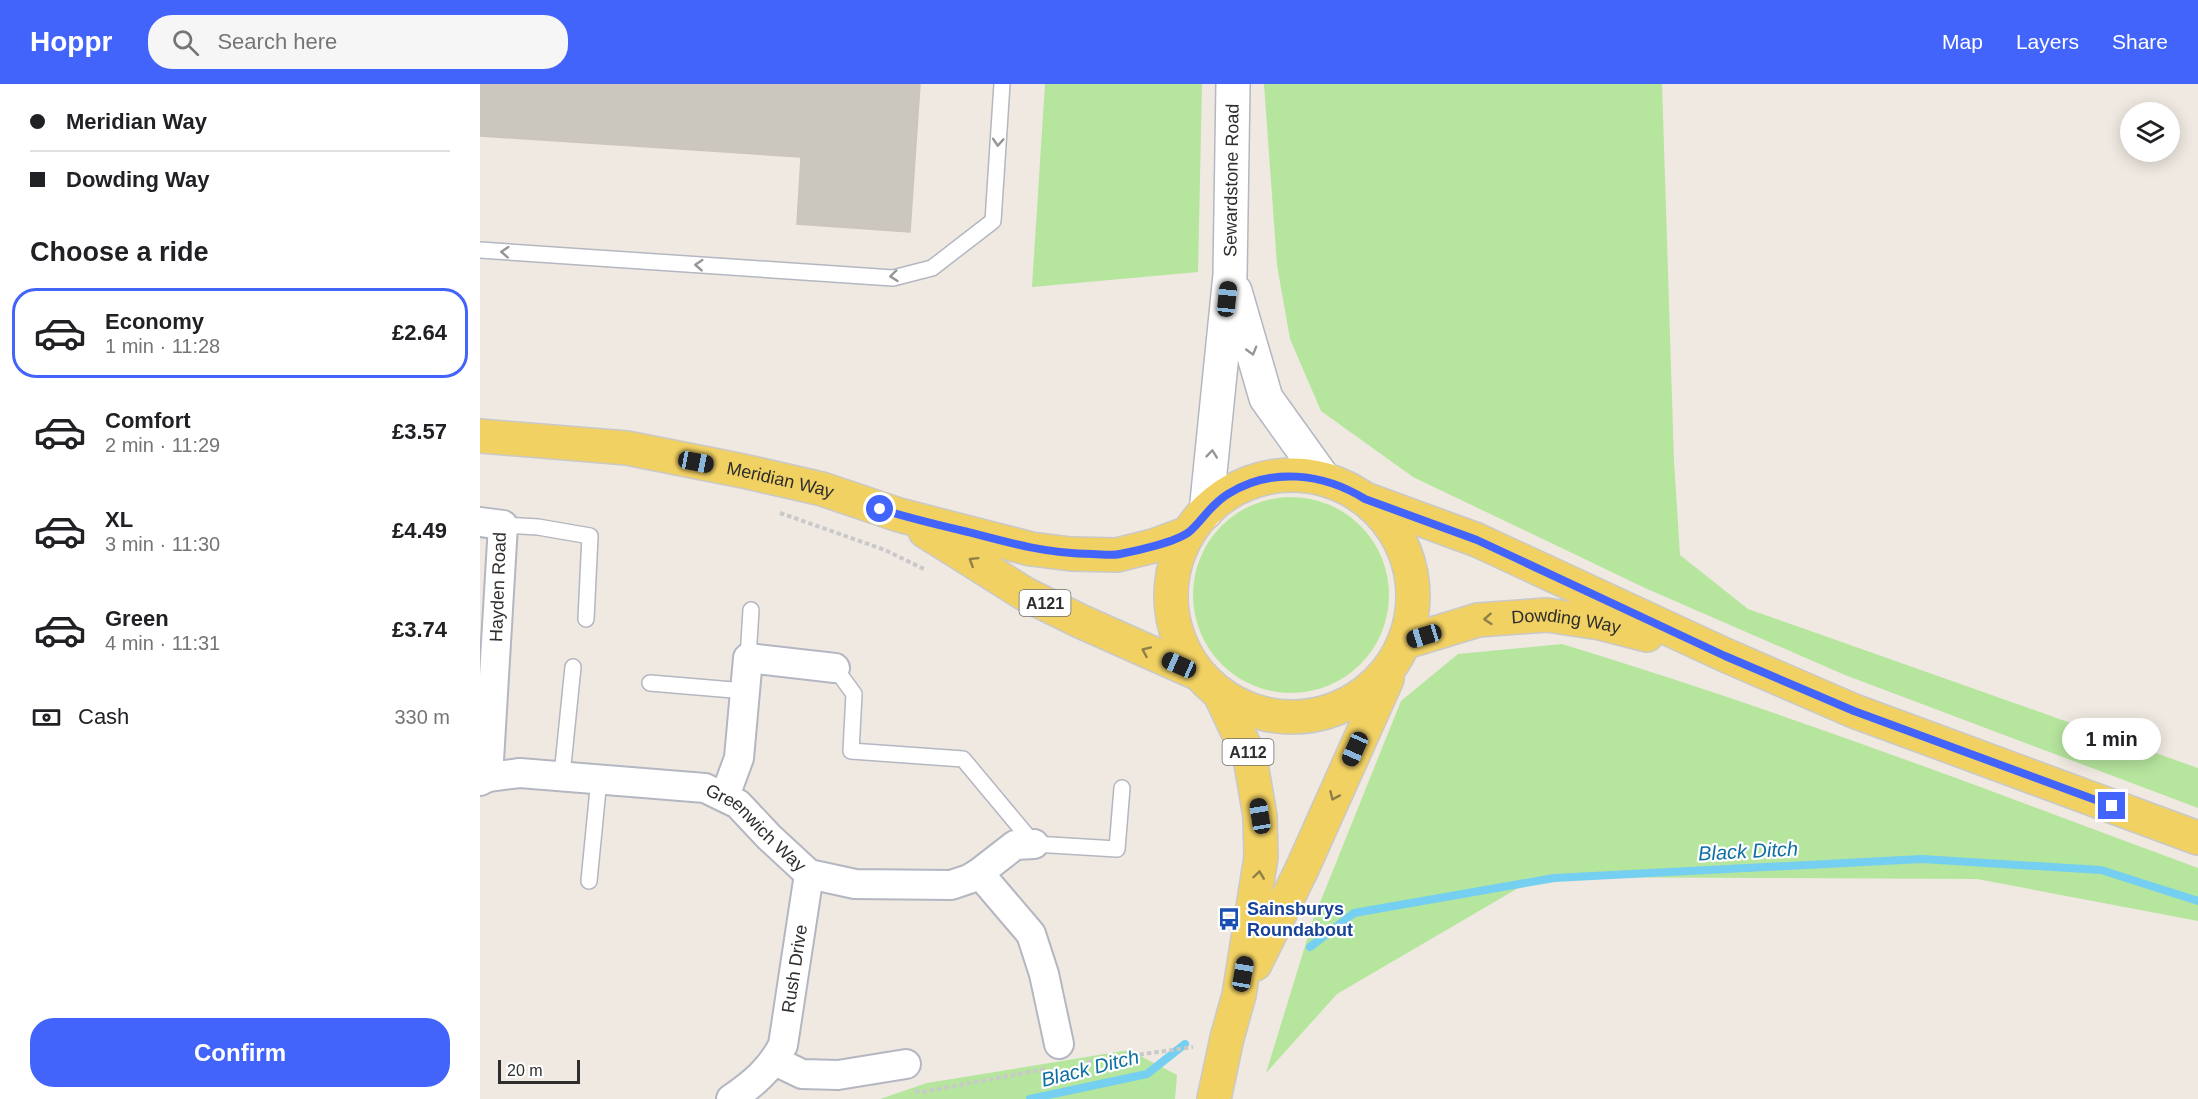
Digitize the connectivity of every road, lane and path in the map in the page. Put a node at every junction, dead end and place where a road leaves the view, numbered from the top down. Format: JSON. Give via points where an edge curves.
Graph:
{"nodes":[{"id":1,"x":1002,"y":84,"type":"edge"},
{"id":2,"x":1233,"y":84,"type":"edge"},
{"id":3,"x":480,"y":250,"type":"edge"},
{"id":4,"x":1230,"y":275,"type":"junction"},
{"id":5,"x":480,"y":436,"type":"edge"},
{"id":6,"x":1324,"y":479,"type":"junction"},
{"id":7,"x":1365,"y":499,"type":"junction"},
{"id":8,"x":772,"y":510,"type":"dead end"},
{"id":9,"x":899,"y":515,"type":"junction"},
{"id":10,"x":1197,"y":522,"type":"junction"},
{"id":11,"x":492,"y":524,"type":"edge"},
{"id":12,"x":926,"y":569,"type":"dead end"},
{"id":13,"x":751,"y":610,"type":"dead end"},
{"id":14,"x":586,"y":619,"type":"dead end"},
{"id":15,"x":1399,"y":654,"type":"junction"},
{"id":16,"x":1725,"y":656,"type":"junction"},
{"id":17,"x":748,"y":658,"type":"junction"},
{"id":18,"x":573,"y":667,"type":"dead end"},
{"id":19,"x":835,"y":668,"type":"joint"},
{"id":20,"x":650,"y":683,"type":"dead end"},
{"id":21,"x":1210,"y":684,"type":"junction"},
{"id":22,"x":745,"y":691,"type":"junction"},
{"id":23,"x":562,"y":775,"type":"junction"},
{"id":24,"x":484,"y":779,"type":"edge"},
{"id":25,"x":599,"y":779,"type":"junction"},
{"id":26,"x":1122,"y":788,"type":"dead end"},
{"id":27,"x":724,"y":796,"type":"junction"},
{"id":28,"x":2198,"y":838,"type":"edge"},
{"id":29,"x":1034,"y":844,"type":"junction"},
{"id":30,"x":979,"y":873,"type":"junction"},
{"id":31,"x":809,"y":874,"type":"junction"},
{"id":32,"x":589,"y":881,"type":"dead end"},
{"id":33,"x":1239,"y":995,"type":"junction"},
{"id":34,"x":1193,"y":1047,"type":"dead end"},
{"id":35,"x":1062,"y":1058,"type":"junction"},
{"id":36,"x":775,"y":1061,"type":"junction"},
{"id":37,"x":909,"y":1077,"type":"joint"},
{"id":38,"x":731,"y":1099,"type":"edge"},
{"id":39,"x":1214,"y":1099,"type":"edge"}],
"edges":[{"from":1,"to":3,"type":"lane","one_way":true,"via":[[993,221],[932,268],[893,278]]},
{"from":2,"to":4,"type":"street","name":"Sewardstone Road"},
{"from":4,"to":6,"type":"street","name":"Sewardstone Road","one_way":true,"via":[[1266,398]]},
{"from":10,"to":4,"type":"street","name":"Sewardstone Road","one_way":true},
{"from":5,"to":9,"type":"main road","name":"Meridian Way","number":"A121","via":[[627,448],[822,489]]},
{"from":6,"to":7,"type":"main road"},
{"from":6,"to":10,"type":"main road","via":[[1284,476],[1248,484],[1227,494]]},
{"from":7,"to":15,"type":"main road","via":[[1392,526],[1408,557],[1413,617]]},
{"from":7,"to":16,"type":"main road","name":"Dowding Way","via":[[1477,540]]},
{"from":8,"to":12,"type":"path","via":[[885,550]]},
{"from":9,"to":10,"type":"main road","name":"Meridian Way","number":"A121","via":[[1031,549],[1071,554],[1117,555],[1153,546]]},
{"from":21,"to":9,"type":"main road","name":"Meridian Way","number":"A121","one_way":true,"via":[[1025,594]]},
{"from":10,"to":21,"type":"main road","via":[[1175,564],[1172,613],[1183,650]]},
{"from":11,"to":14,"type":"lane","via":[[590,536]]},
{"from":11,"to":24,"type":"street","name":"Hayden Road"},
{"from":13,"to":17,"type":"lane"},
{"from":16,"to":15,"type":"main road","name":"Dowding Way","one_way":true,"via":[[1600,623],[1547,615],[1478,620]]},
{"from":15,"to":21,"type":"main road","name":"Meridian Way","via":[[1356,700],[1331,711],[1287,717],[1241,706]]},
{"from":15,"to":33,"type":"main road","number":"A112","one_way":true,"via":[[1302,869]]},
{"from":16,"to":28,"type":"main road","name":"Dowding Way","via":[[1854,711]]},
{"from":17,"to":19,"type":"street"},
{"from":17,"to":22,"type":"street"},
{"from":18,"to":23,"type":"lane"},
{"from":19,"to":29,"type":"lane","via":[[854,694],[852,750],[963,759]]},
{"from":20,"to":22,"type":"lane"},
{"from":33,"to":21,"type":"main road","number":"A112","one_way":true,"via":[[1260,868],[1260,816],[1250,758]]},
{"from":22,"to":27,"type":"street","via":[[739,758]]},
{"from":23,"to":24,"type":"street","name":"Greenwich Way","via":[[520,773]]},
{"from":23,"to":25,"type":"street","name":"Greenwich Way"},
{"from":25,"to":27,"type":"street","name":"Greenwich Way","via":[[705,788]]},
{"from":25,"to":32,"type":"lane"},
{"from":26,"to":29,"type":"lane","via":[[1118,849]]},
{"from":27,"to":31,"type":"street","name":"Greenwich Way","via":[[738,804]]},
{"from":29,"to":30,"type":"street","name":"Greenwich Way","via":[[1015,845]]},
{"from":30,"to":31,"type":"street","name":"Greenwich Way","via":[[951,885],[855,884]]},
{"from":30,"to":35,"type":"street","via":[[1031,934]]},
{"from":31,"to":36,"type":"street","name":"Rush Drive","via":[[783,1045]]},
{"from":33,"to":39,"type":"main road","number":"A112"},
{"from":34,"to":35,"type":"path"},
{"from":35,"to":37,"type":"path","via":[[922,1092]]},
{"from":36,"to":37,"type":"street","via":[[802,1074]]},
{"from":36,"to":38,"type":"street","name":"Rush Drive","via":[[757,1081]]}]}
